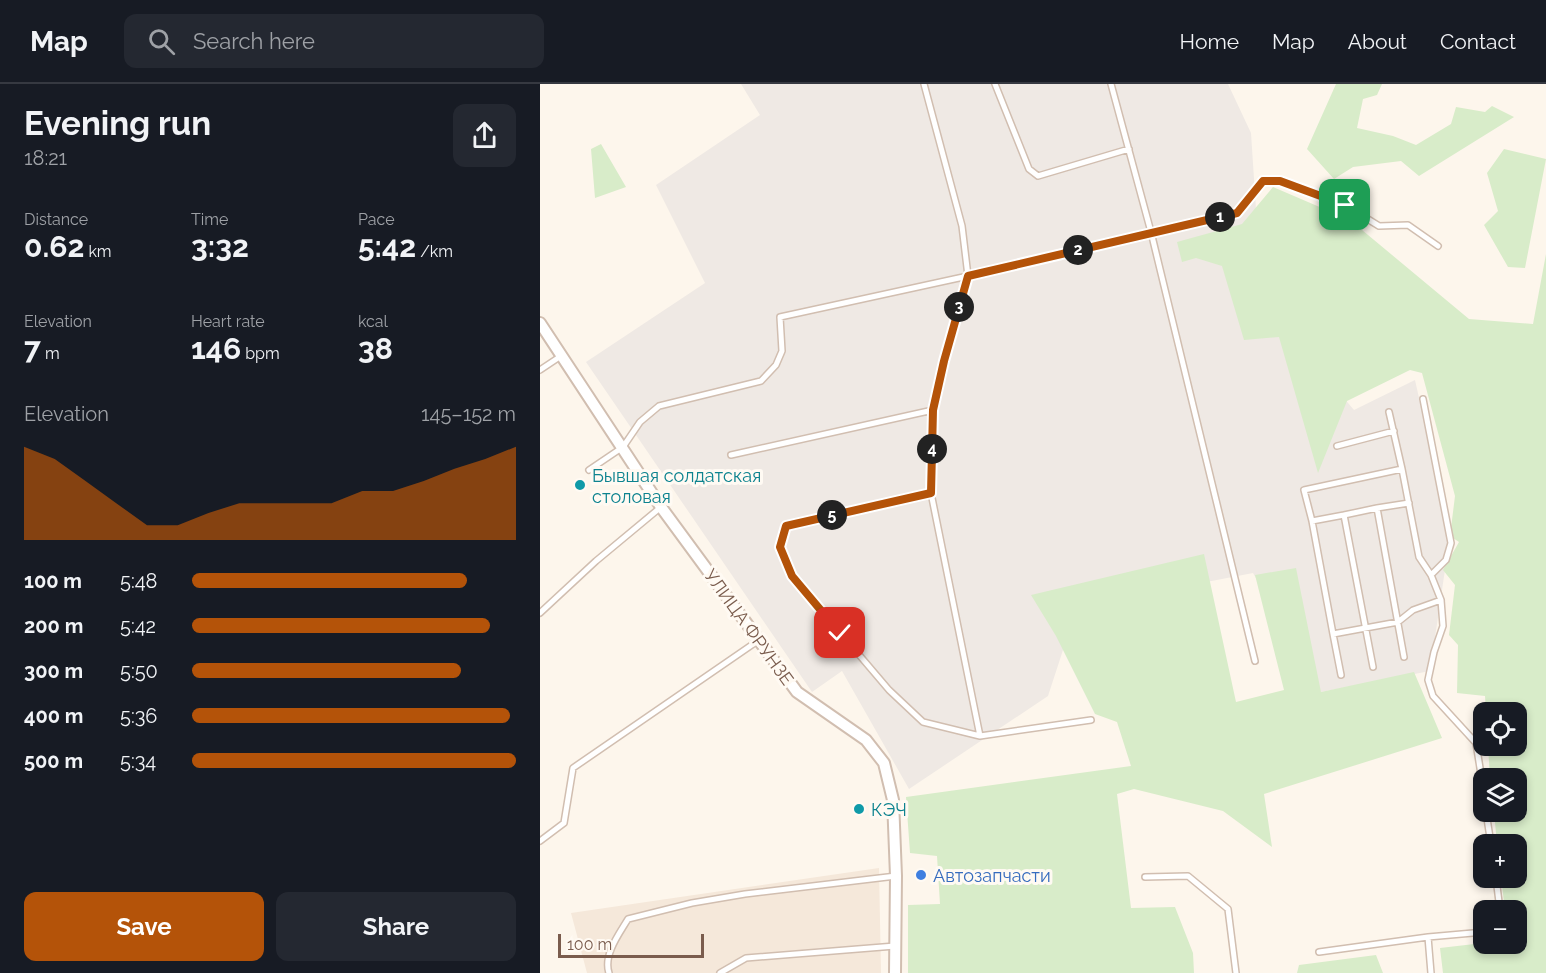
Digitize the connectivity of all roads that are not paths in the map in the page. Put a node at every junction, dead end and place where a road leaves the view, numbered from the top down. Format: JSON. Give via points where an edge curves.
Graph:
{"nodes":[{"id":1,"x":924,"y":84,"type":"edge"},
{"id":2,"x":995,"y":84,"type":"edge"},
{"id":3,"x":1112,"y":84,"type":"edge"},
{"id":4,"x":1129,"y":149,"type":"junction"},
{"id":5,"x":1151,"y":232,"type":"junction"},
{"id":6,"x":1438,"y":246,"type":"dead end"},
{"id":7,"x":968,"y":276,"type":"junction"},
{"id":8,"x":540,"y":323,"type":"edge"},
{"id":9,"x":563,"y":355,"type":"junction"},
{"id":10,"x":540,"y":370,"type":"edge"},
{"id":11,"x":1423,"y":399,"type":"dead end"},
{"id":12,"x":933,"y":410,"type":"junction"},
{"id":13,"x":1389,"y":412,"type":"dead end"},
{"id":14,"x":1394,"y":431,"type":"junction"},
{"id":15,"x":1337,"y":446,"type":"dead end"},
{"id":16,"x":622,"y":447,"type":"junction"},
{"id":17,"x":731,"y":455,"type":"dead end"},
{"id":18,"x":1402,"y":469,"type":"junction"},
{"id":19,"x":589,"y":470,"type":"dead end"},
{"id":20,"x":931,"y":493,"type":"junction"},
{"id":21,"x":1409,"y":503,"type":"junction"},
{"id":22,"x":661,"y":507,"type":"junction"},
{"id":23,"x":1377,"y":508,"type":"junction"},
{"id":24,"x":1344,"y":515,"type":"junction"},
{"id":25,"x":1312,"y":521,"type":"junction"},
{"id":26,"x":1431,"y":575,"type":"junction"},
{"id":27,"x":1441,"y":600,"type":"junction"},
{"id":28,"x":540,"y":613,"type":"edge"},
{"id":29,"x":1398,"y":621,"type":"junction"},
{"id":30,"x":1366,"y":627,"type":"junction"},
{"id":31,"x":1333,"y":634,"type":"junction"},
{"id":32,"x":759,"y":640,"type":"junction"},
{"id":33,"x":1404,"y":657,"type":"dead end"},
{"id":34,"x":1255,"y":661,"type":"dead end"},
{"id":35,"x":1372,"y":668,"type":"dead end"},
{"id":36,"x":1341,"y":675,"type":"dead end"},
{"id":37,"x":1091,"y":720,"type":"dead end"},
{"id":38,"x":980,"y":736,"type":"junction"},
{"id":39,"x":1480,"y":768,"type":"edge"},
{"id":40,"x":540,"y":841,"type":"edge"},
{"id":41,"x":896,"y":876,"type":"junction"},
{"id":42,"x":1145,"y":877,"type":"dead end"},
{"id":43,"x":1473,"y":933,"type":"edge"},
{"id":44,"x":1428,"y":937,"type":"junction"},
{"id":45,"x":895,"y":946,"type":"junction"},
{"id":46,"x":1318,"y":952,"type":"dead end"},
{"id":47,"x":609,"y":973,"type":"edge"},
{"id":48,"x":720,"y":973,"type":"edge"},
{"id":49,"x":895,"y":973,"type":"edge"},
{"id":50,"x":1236,"y":973,"type":"edge"},
{"id":51,"x":1431,"y":973,"type":"edge"}],
"edges":[{"from":1,"to":7,"type":"lane","via":[[962,226]]},
{"from":2,"to":4,"type":"lane","via":[[1029,169],[1038,176]]},
{"from":3,"to":4,"type":"lane"},
{"from":4,"to":5,"type":"lane"},
{"from":5,"to":6,"type":"lane","via":[[1237,213],[1263,181],[1280,181],[1345,205],[1379,226],[1408,225]]},
{"from":5,"to":7,"type":"lane"},
{"from":5,"to":34,"type":"lane"},
{"from":7,"to":12,"type":"lane"},
{"from":7,"to":16,"type":"lane","via":[[780,317],[782,351],[760,381],[659,406],[639,422]]},
{"from":8,"to":9,"type":"street","name":"УЛИЦА ФРУНЗЕ"},
{"from":9,"to":10,"type":"lane"},
{"from":9,"to":16,"type":"street","name":"УЛИЦА ФРУНЗЕ"},
{"from":11,"to":26,"type":"lane","via":[[1451,543],[1446,560]]},
{"from":12,"to":17,"type":"lane"},
{"from":12,"to":20,"type":"lane"},
{"from":13,"to":14,"type":"lane"},
{"from":14,"to":15,"type":"lane"},
{"from":14,"to":18,"type":"lane"},
{"from":16,"to":19,"type":"lane"},
{"from":16,"to":22,"type":"street","name":"УЛИЦА ФРУНЗЕ"},
{"from":18,"to":21,"type":"lane"},
{"from":18,"to":25,"type":"lane","via":[[1304,490]]},
{"from":20,"to":38,"type":"lane"},
{"from":20,"to":38,"type":"lane","via":[[786,526],[780,547],[792,576],[889,690],[923,722]]},
{"from":21,"to":23,"type":"lane"},
{"from":21,"to":26,"type":"lane","via":[[1419,557]]},
{"from":22,"to":28,"type":"lane"},
{"from":22,"to":32,"type":"street","name":"УЛИЦА ФРУНЗЕ"},
{"from":23,"to":24,"type":"lane"},
{"from":23,"to":29,"type":"lane"},
{"from":24,"to":25,"type":"lane"},
{"from":24,"to":30,"type":"lane"},
{"from":25,"to":31,"type":"lane"},
{"from":26,"to":27,"type":"lane"},
{"from":27,"to":29,"type":"lane","via":[[1413,610]]},
{"from":27,"to":39,"type":"lane","via":[[1443,626],[1428,680],[1433,696],[1476,742]]},
{"from":29,"to":30,"type":"lane"},
{"from":29,"to":33,"type":"lane"},
{"from":30,"to":31,"type":"lane"},
{"from":30,"to":35,"type":"lane"},
{"from":31,"to":36,"type":"lane"},
{"from":32,"to":40,"type":"lane","via":[[573,768],[564,824]]},
{"from":32,"to":41,"type":"street","name":"УЛИЦА ФРУНЗЕ","via":[[797,692],[866,740],[884,763],[893,800]]},
{"from":37,"to":38,"type":"lane"},
{"from":41,"to":45,"type":"street","name":"УЛИЦА ФРУНЗЕ"},
{"from":41,"to":47,"type":"lane","via":[[734,896],[628,919],[606,966]]},
{"from":42,"to":50,"type":"lane","via":[[1188,876],[1228,909]]},
{"from":43,"to":44,"type":"lane"},
{"from":44,"to":46,"type":"lane"},
{"from":44,"to":51,"type":"lane"},
{"from":45,"to":48,"type":"lane","via":[[746,958]]},
{"from":45,"to":49,"type":"street","name":"УЛИЦА ФРУНЗЕ"}]}
